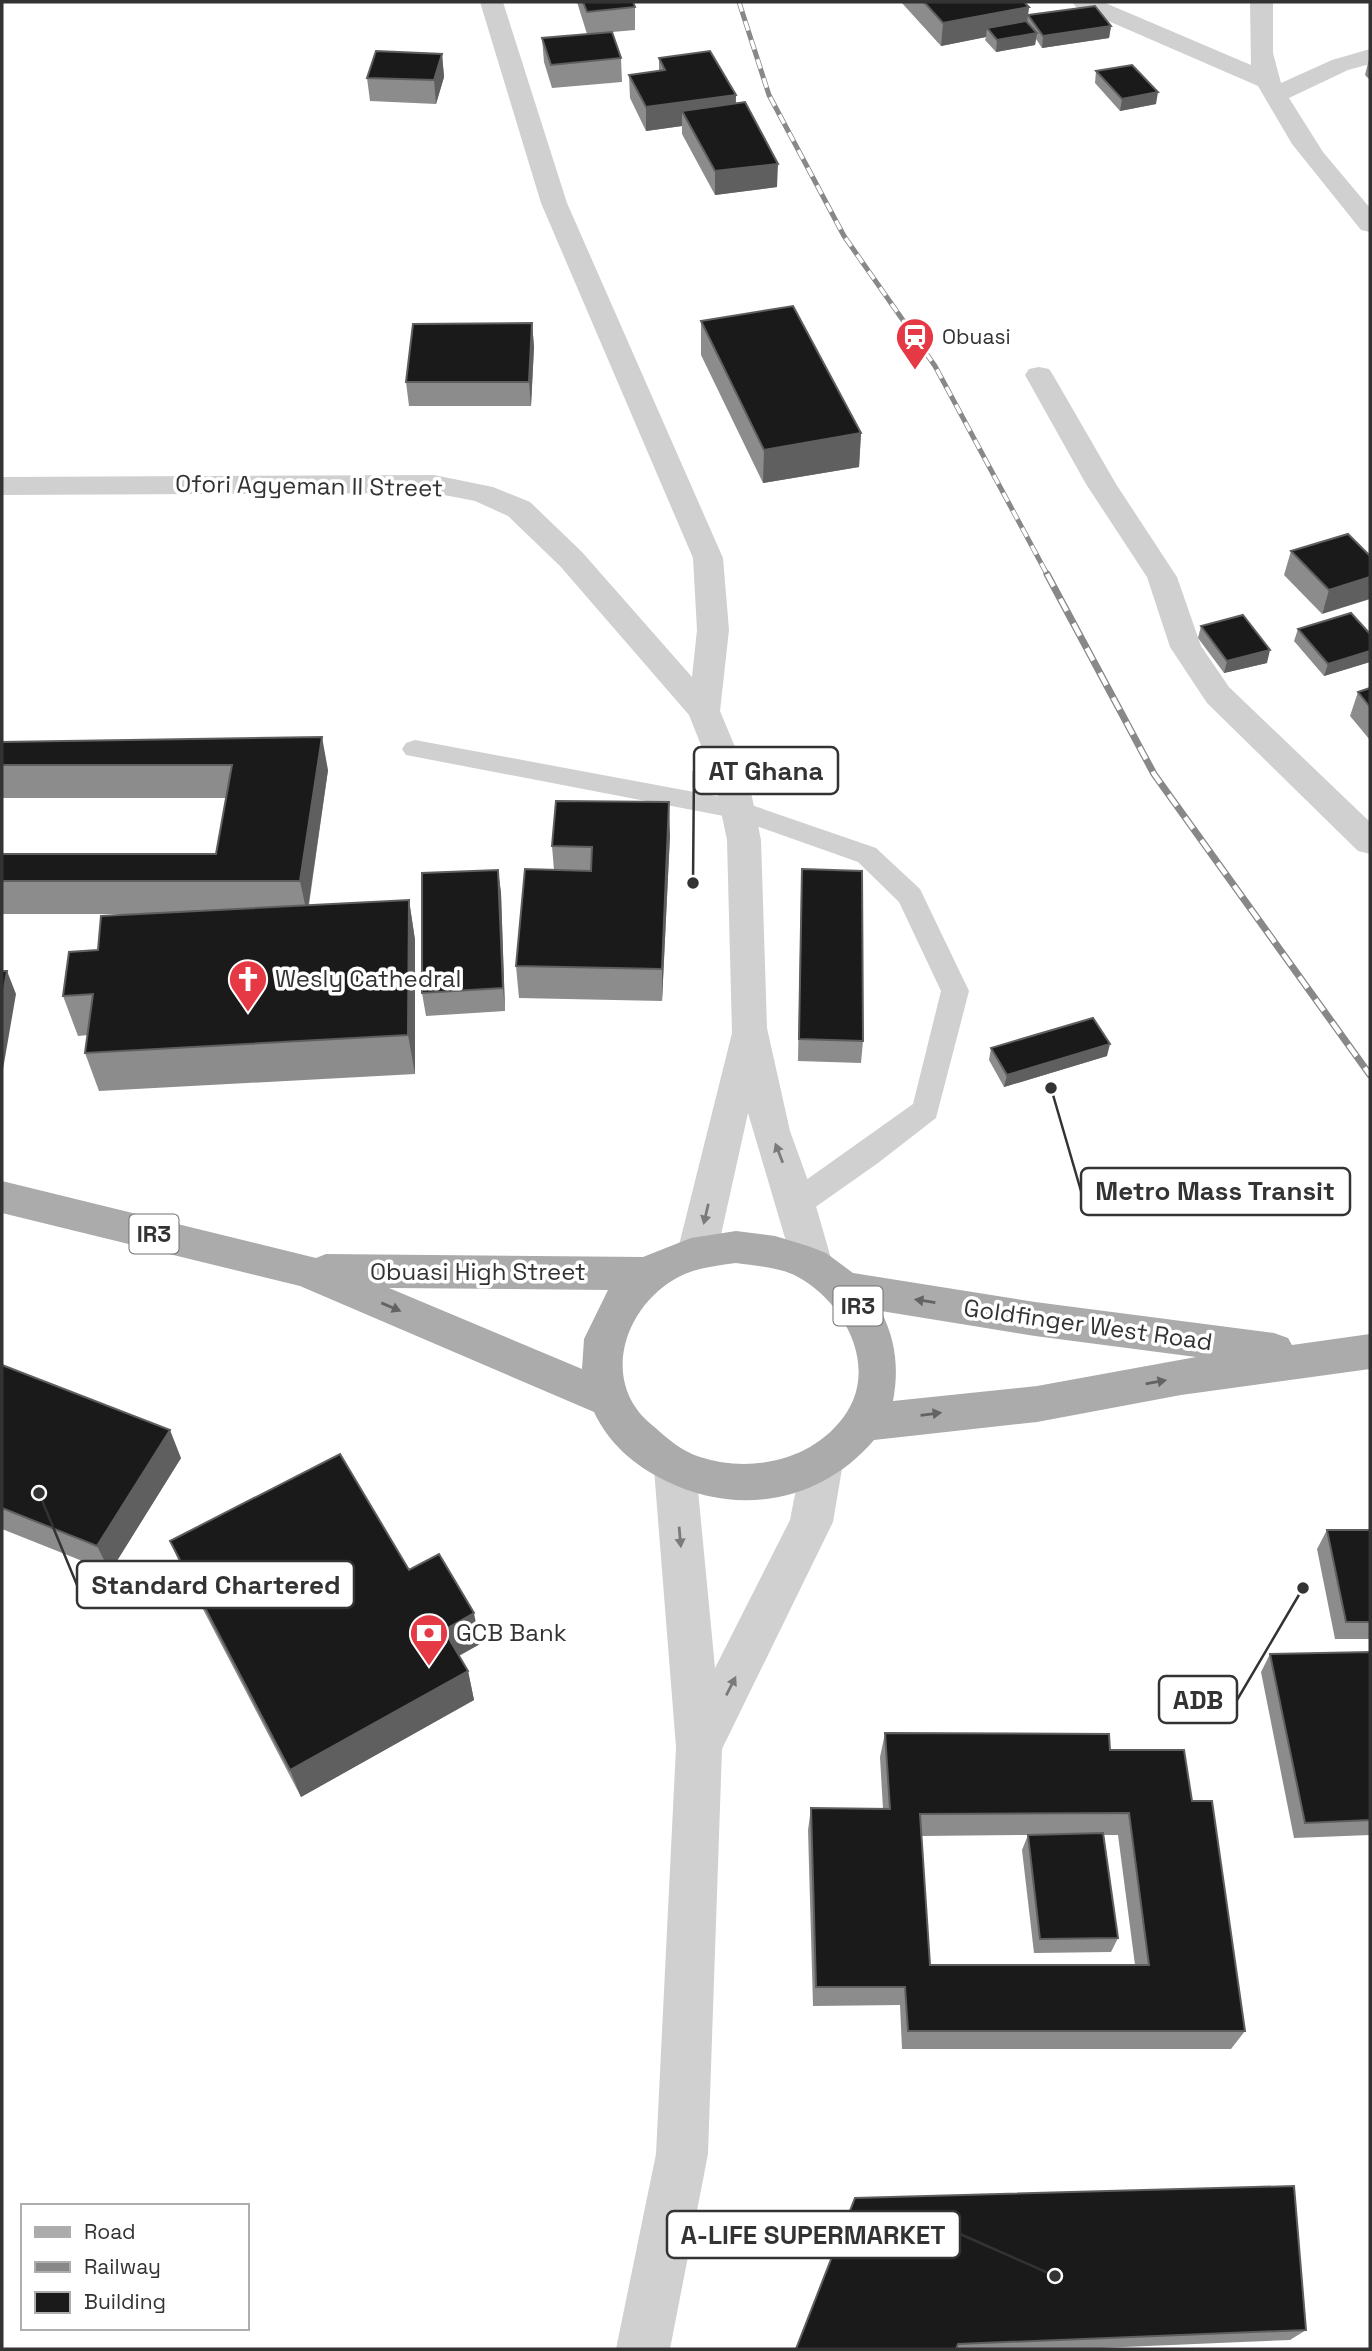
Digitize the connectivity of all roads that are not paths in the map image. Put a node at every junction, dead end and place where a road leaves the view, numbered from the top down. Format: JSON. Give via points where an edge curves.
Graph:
{"nodes":[{"id":1,"x":491,"y":2,"type":"edge"},
{"id":2,"x":1084,"y":2,"type":"edge"},
{"id":3,"x":1262,"y":2,"type":"edge"},
{"id":4,"x":1370,"y":56,"type":"edge"},
{"id":5,"x":1272,"y":88,"type":"junction"},
{"id":6,"x":1370,"y":224,"type":"edge"},
{"id":7,"x":1039,"y":375,"type":"dead end"},
{"id":8,"x":2,"y":486,"type":"edge"},
{"id":9,"x":704,"y":711,"type":"junction"},
{"id":10,"x":415,"y":749,"type":"dead end"},
{"id":11,"x":737,"y":809,"type":"junction"},
{"id":12,"x":1370,"y":842,"type":"edge"},
{"id":13,"x":749,"y":1028,"type":"junction"},
{"id":14,"x":2,"y":1196,"type":"edge"},
{"id":15,"x":796,"y":1204,"type":"junction"},
{"id":16,"x":697,"y":1253,"type":"junction"},
{"id":17,"x":306,"y":1271,"type":"junction"},
{"id":18,"x":651,"y":1274,"type":"junction"},
{"id":19,"x":828,"y":1277,"type":"junction"},
{"id":20,"x":1351,"y":1354,"type":"edge"},
{"id":21,"x":608,"y":1399,"type":"junction"},
{"id":22,"x":863,"y":1423,"type":"junction"},
{"id":23,"x":822,"y":1463,"type":"junction"},
{"id":24,"x":675,"y":1469,"type":"junction"},
{"id":25,"x":699,"y":1747,"type":"junction"},
{"id":26,"x":643,"y":2349,"type":"edge"}],
"edges":[{"from":1,"to":9,"type":"street","via":[[554,203],[708,558],[713,630]]},
{"from":2,"to":5,"type":"street"},
{"from":3,"to":5,"type":"street","via":[[1260,40]]},
{"from":4,"to":5,"type":"street"},
{"from":5,"to":6,"type":"street","via":[[1335,183]]},
{"from":7,"to":12,"type":"street","via":[[1101,484],[1162,577],[1186,647],[1218,695]]},
{"from":8,"to":9,"type":"street","name":"Ofori Agyeman II Street","via":[[434,484],[483,493],[519,509],[571,559]]},
{"from":9,"to":11,"type":"street","name":"Ofori Agyeman II Street","via":[[731,778]]},
{"from":10,"to":11,"type":"lane"},
{"from":11,"to":13,"type":"street","name":"Ofori Agyeman II Street","via":[[744,839]]},
{"from":11,"to":15,"type":"lane","via":[[867,855],[910,896],[955,991],[926,1110]]},
{"from":15,"to":13,"type":"street","name":"Ofori Agyeman II Street","one_way":true,"via":[[771,1131]]},
{"from":13,"to":16,"type":"street","name":"Ofori Agyeman II Street","one_way":true},
{"from":14,"to":17,"type":"main road","name":"Obuasi High Street","number":"IR3"},
{"from":15,"to":19,"type":"street","name":"Ofori Agyeman II Street"},
{"from":16,"to":18,"type":"main road","number":"IR3"},
{"from":16,"to":19,"type":"main road","number":"IR3","via":[[736,1247],[775,1252]]},
{"from":17,"to":18,"type":"main road","name":"Obuasi High Street","number":"IR3"},
{"from":17,"to":21,"type":"main road","name":"Obuasi High Street","number":"IR3","one_way":true},
{"from":18,"to":21,"type":"main road","number":"IR3","via":[[625,1299],[607,1330],[601,1364]]},
{"from":20,"to":19,"type":"main road","name":"Goldfinger West Road","number":"IR3","one_way":true,"via":[[1189,1341]]},
{"from":19,"to":22,"type":"main road","number":"IR3","via":[[867,1318],[878,1352],[877,1388]]},
{"from":22,"to":20,"type":"main road","name":"Goldfinger West Road","number":"IR3","one_way":true,"via":[[1037,1404],[1181,1377]]},
{"from":21,"to":24,"type":"main road","number":"IR3","via":[[622,1426],[645,1450]]},
{"from":22,"to":23,"type":"main road","number":"IR3"},
{"from":23,"to":24,"type":"main road","number":"IR3","via":[[787,1478],[749,1484],[710,1481]]},
{"from":25,"to":23,"type":"street","one_way":true,"via":[[811,1522]]},
{"from":24,"to":25,"type":"street","one_way":true},
{"from":25,"to":26,"type":"street","via":[[682,2154]]}]}
